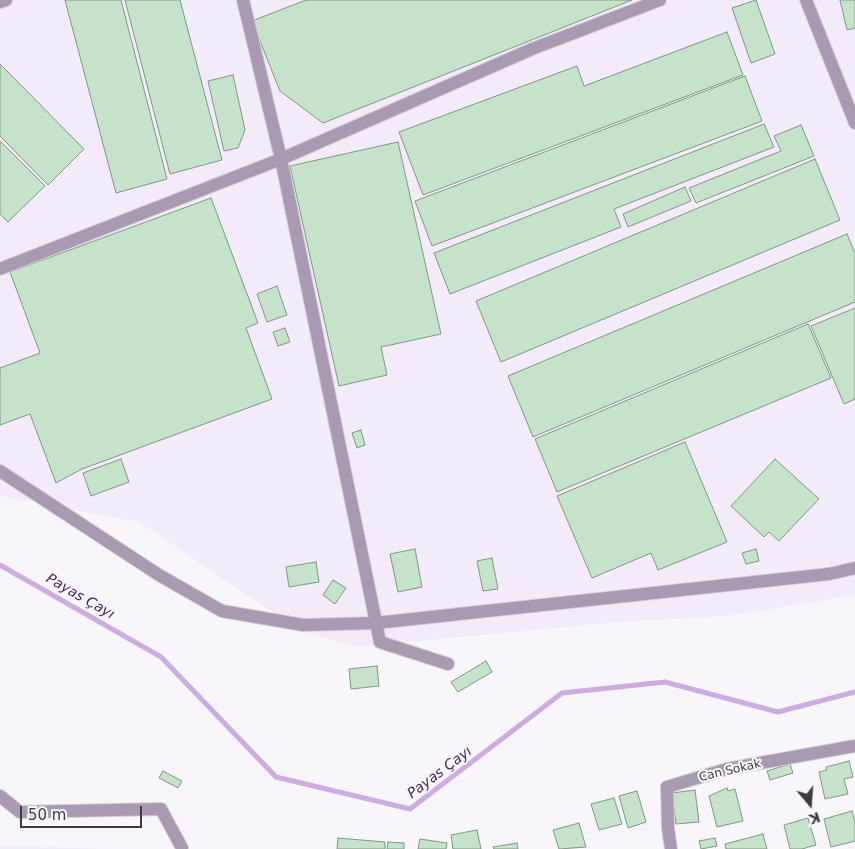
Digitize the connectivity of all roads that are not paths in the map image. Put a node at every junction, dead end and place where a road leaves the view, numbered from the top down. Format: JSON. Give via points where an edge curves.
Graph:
{"nodes":[{"id":1,"x":6,"y":0,"type":"edge"},
{"id":2,"x":243,"y":0,"type":"edge"},
{"id":3,"x":660,"y":0,"type":"edge"},
{"id":4,"x":806,"y":0,"type":"edge"},
{"id":5,"x":0,"y":2,"type":"edge"},
{"id":6,"x":855,"y":123,"type":"edge"},
{"id":7,"x":281,"y":159,"type":"junction"},
{"id":8,"x":0,"y":269,"type":"edge"},
{"id":9,"x":0,"y":471,"type":"edge"},
{"id":10,"x":855,"y":568,"type":"edge"},
{"id":11,"x":376,"y":623,"type":"junction"},
{"id":12,"x":448,"y":664,"type":"dead end"},
{"id":13,"x":855,"y":746,"type":"edge"},
{"id":14,"x":0,"y":796,"type":"edge"},
{"id":15,"x":184,"y":849,"type":"edge"},
{"id":16,"x":671,"y":849,"type":"edge"}],
"edges":[{"from":1,"to":5,"type":"street"},
{"from":2,"to":7,"type":"street"},
{"from":3,"to":7,"type":"street","via":[[532,49]]},
{"from":4,"to":6,"type":"street"},
{"from":7,"to":8,"type":"street"},
{"from":7,"to":11,"type":"street"},
{"from":9,"to":11,"type":"street","via":[[159,575],[222,611],[303,625]]},
{"from":10,"to":11,"type":"street","via":[[819,575]]},
{"from":11,"to":12,"type":"street","via":[[380,642]]},
{"from":13,"to":16,"type":"street","name":"Can Sokak","via":[[727,769],[667,787]]},
{"from":14,"to":15,"type":"street","via":[[20,812],[161,809]]}]}
